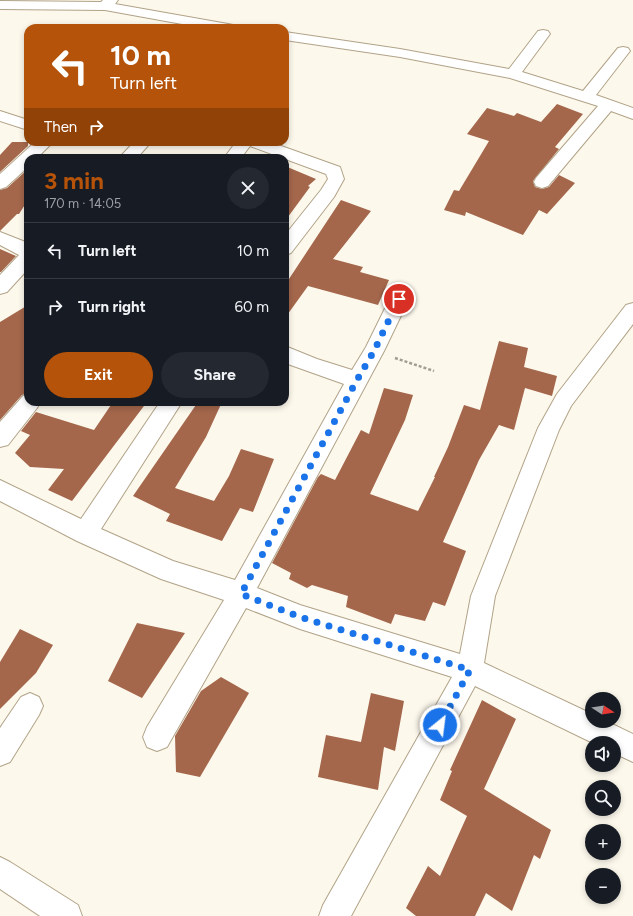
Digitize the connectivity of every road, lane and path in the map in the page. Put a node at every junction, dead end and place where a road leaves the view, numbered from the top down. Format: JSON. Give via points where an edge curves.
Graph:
{"nodes":[{"id":1,"x":108,"y":3,"type":"edge"},
{"id":2,"x":0,"y":5,"type":"edge"},
{"id":3,"x":209,"y":24,"type":"edge"},
{"id":4,"x":543,"y":34,"type":"dead end"},
{"id":5,"x":289,"y":37,"type":"edge"},
{"id":6,"x":623,"y":51,"type":"dead end"},
{"id":7,"x":512,"y":74,"type":"junction"},
{"id":8,"x":587,"y":98,"type":"junction"},
{"id":9,"x":608,"y":104,"type":"junction"},
{"id":10,"x":633,"y":114,"type":"edge"},
{"id":11,"x":0,"y":116,"type":"edge"},
{"id":12,"x":24,"y":124,"type":"edge"},
{"id":13,"x":41,"y":146,"type":"edge"},
{"id":14,"x":140,"y":146,"type":"edge"},
{"id":15,"x":242,"y":146,"type":"edge"},
{"id":16,"x":265,"y":146,"type":"edge"},
{"id":17,"x":32,"y":154,"type":"edge"},
{"id":18,"x":131,"y":154,"type":"edge"},
{"id":19,"x":235,"y":154,"type":"edge"},
{"id":20,"x":287,"y":154,"type":"edge"},
{"id":21,"x":289,"y":155,"type":"edge"},
{"id":22,"x":24,"y":161,"type":"edge"},
{"id":23,"x":542,"y":182,"type":"dead end"},
{"id":24,"x":0,"y":183,"type":"edge"},
{"id":25,"x":0,"y":238,"type":"edge"},
{"id":26,"x":289,"y":243,"type":"edge"},
{"id":27,"x":24,"y":249,"type":"edge"},
{"id":28,"x":24,"y":261,"type":"edge"},
{"id":29,"x":0,"y":287,"type":"edge"},
{"id":30,"x":399,"y":299,"type":"dead end"},
{"id":31,"x":633,"y":310,"type":"edge"},
{"id":32,"x":374,"y":351,"type":"junction"},
{"id":33,"x":289,"y":356,"type":"edge"},
{"id":34,"x":434,"y":371,"type":"dead end"},
{"id":35,"x":357,"y":380,"type":"junction"},
{"id":36,"x":27,"y":406,"type":"edge"},
{"id":37,"x":169,"y":406,"type":"edge"},
{"id":38,"x":0,"y":438,"type":"edge"},
{"id":39,"x":0,"y":490,"type":"edge"},
{"id":40,"x":85,"y":533,"type":"junction"},
{"id":41,"x":241,"y":594,"type":"junction"},
{"id":42,"x":470,"y":670,"type":"junction"},
{"id":43,"x":30,"y":706,"type":"dead end"},
{"id":44,"x":157,"y":737,"type":"dead end"},
{"id":45,"x":633,"y":748,"type":"edge"},
{"id":46,"x":0,"y":752,"type":"edge"},
{"id":47,"x":0,"y":872,"type":"edge"},
{"id":48,"x":67,"y":916,"type":"edge"},
{"id":49,"x":334,"y":916,"type":"edge"}],
"edges":[{"from":1,"to":2,"type":"street"},
{"from":1,"to":3,"type":"street"},
{"from":4,"to":7,"type":"street"},
{"from":5,"to":7,"type":"street","via":[[400,53]]},
{"from":6,"to":8,"type":"street"},
{"from":7,"to":8,"type":"street"},
{"from":8,"to":9,"type":"street"},
{"from":9,"to":10,"type":"street"},
{"from":9,"to":23,"type":"street"},
{"from":11,"to":12,"type":"street"},
{"from":13,"to":17,"type":"street"},
{"from":14,"to":18,"type":"street"},
{"from":15,"to":19,"type":"street"},
{"from":16,"to":20,"type":"street"},
{"from":21,"to":26,"type":"street","via":[[334,171],[336,178],[328,193]]},
{"from":22,"to":24,"type":"street"},
{"from":25,"to":27,"type":"street"},
{"from":28,"to":29,"type":"street"},
{"from":30,"to":32,"type":"street"},
{"from":31,"to":42,"type":"street","via":[[564,400],[549,428],[483,596]]},
{"from":32,"to":34,"type":"path"},
{"from":32,"to":35,"type":"street"},
{"from":33,"to":35,"type":"street"},
{"from":35,"to":41,"type":"street"},
{"from":36,"to":38,"type":"street"},
{"from":37,"to":40,"type":"street"},
{"from":39,"to":40,"type":"street"},
{"from":40,"to":41,"type":"street","via":[[170,571]]},
{"from":41,"to":42,"type":"street","via":[[300,617]]},
{"from":41,"to":44,"type":"street"},
{"from":42,"to":45,"type":"street"},
{"from":42,"to":49,"type":"street"},
{"from":43,"to":46,"type":"street"},
{"from":47,"to":48,"type":"street"}]}
